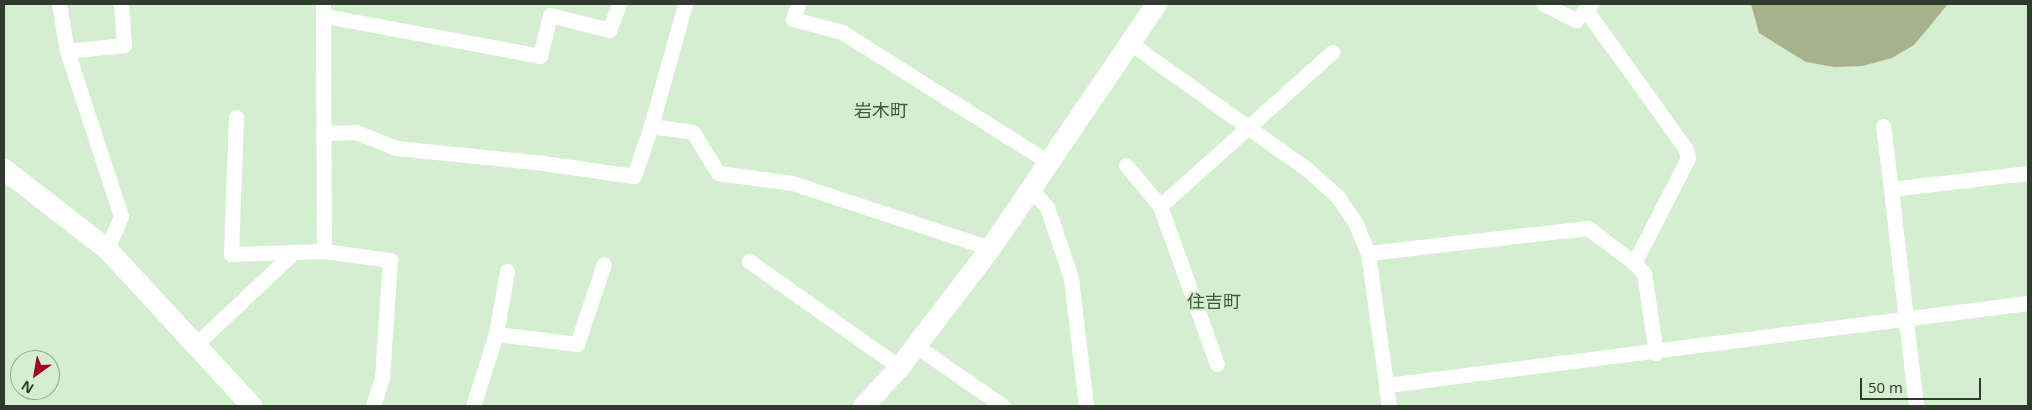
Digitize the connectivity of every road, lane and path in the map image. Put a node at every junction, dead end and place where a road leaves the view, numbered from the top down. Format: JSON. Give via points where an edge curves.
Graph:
{"nodes":[{"id":1,"x":60,"y":4,"type":"edge"},
{"id":2,"x":121,"y":4,"type":"edge"},
{"id":3,"x":620,"y":4,"type":"edge"},
{"id":4,"x":685,"y":4,"type":"edge"},
{"id":5,"x":798,"y":4,"type":"edge"},
{"id":6,"x":1156,"y":4,"type":"edge"},
{"id":7,"x":1544,"y":4,"type":"edge"},
{"id":8,"x":1589,"y":7,"type":"edge"},
{"id":9,"x":324,"y":10,"type":"edge"},
{"id":10,"x":1130,"y":44,"type":"junction"},
{"id":11,"x":67,"y":51,"type":"junction"},
{"id":12,"x":1332,"y":52,"type":"dead end"},
{"id":13,"x":236,"y":117,"type":"dead end"},
{"id":14,"x":651,"y":126,"type":"junction"},
{"id":15,"x":1883,"y":126,"type":"dead end"},
{"id":16,"x":1249,"y":127,"type":"junction"},
{"id":17,"x":325,"y":132,"type":"junction"},
{"id":18,"x":1050,"y":163,"type":"junction"},
{"id":19,"x":1126,"y":164,"type":"dead end"},
{"id":20,"x":4,"y":169,"type":"edge"},
{"id":21,"x":2028,"y":173,"type":"edge"},
{"id":22,"x":1891,"y":189,"type":"junction"},
{"id":23,"x":1032,"y":190,"type":"junction"},
{"id":24,"x":1160,"y":206,"type":"junction"},
{"id":25,"x":990,"y":248,"type":"junction"},
{"id":26,"x":107,"y":249,"type":"junction"},
{"id":27,"x":324,"y":250,"type":"junction"},
{"id":28,"x":294,"y":252,"type":"junction"},
{"id":29,"x":1368,"y":253,"type":"junction"},
{"id":30,"x":749,"y":261,"type":"dead end"},
{"id":31,"x":1634,"y":263,"type":"junction"},
{"id":32,"x":604,"y":264,"type":"dead end"},
{"id":33,"x":506,"y":271,"type":"dead end"},
{"id":34,"x":2028,"y":303,"type":"edge"},
{"id":35,"x":1906,"y":319,"type":"junction"},
{"id":36,"x":496,"y":334,"type":"junction"},
{"id":37,"x":195,"y":345,"type":"junction"},
{"id":38,"x":916,"y":346,"type":"junction"},
{"id":39,"x":1656,"y":353,"type":"junction"},
{"id":40,"x":1217,"y":364,"type":"dead end"},
{"id":41,"x":899,"y":367,"type":"junction"},
{"id":42,"x":1387,"y":385,"type":"junction"},
{"id":43,"x":252,"y":406,"type":"edge"},
{"id":44,"x":373,"y":406,"type":"edge"},
{"id":45,"x":473,"y":406,"type":"edge"},
{"id":46,"x":863,"y":406,"type":"edge"},
{"id":47,"x":1003,"y":406,"type":"edge"},
{"id":48,"x":1086,"y":406,"type":"edge"},
{"id":49,"x":1389,"y":406,"type":"edge"},
{"id":50,"x":1916,"y":406,"type":"edge"}],
"edges":[{"from":1,"to":11,"type":"street"},
{"from":2,"to":11,"type":"street","via":[[124,45]]},
{"from":3,"to":9,"type":"street","via":[[610,30],[550,15],[540,56]]},
{"from":4,"to":14,"type":"street"},
{"from":5,"to":18,"type":"street","via":[[793,20],[842,32]]},
{"from":6,"to":10,"type":"street"},
{"from":7,"to":8,"type":"street","via":[[1576,20]]},
{"from":8,"to":31,"type":"street","via":[[1685,148],[1688,158]]},
{"from":9,"to":17,"type":"street"},
{"from":10,"to":16,"type":"street"},
{"from":10,"to":18,"type":"street"},
{"from":11,"to":26,"type":"street","via":[[121,216]]},
{"from":12,"to":16,"type":"street"},
{"from":13,"to":28,"type":"street","via":[[231,254]]},
{"from":14,"to":17,"type":"street","via":[[634,176],[396,148],[356,132]]},
{"from":14,"to":25,"type":"street","via":[[692,132],[718,173],[792,182]]},
{"from":15,"to":22,"type":"street"},
{"from":16,"to":24,"type":"street"},
{"from":16,"to":29,"type":"street","via":[[1338,196],[1356,224]]},
{"from":17,"to":27,"type":"street"},
{"from":18,"to":23,"type":"street"},
{"from":19,"to":24,"type":"street"},
{"from":20,"to":26,"type":"street"},
{"from":21,"to":22,"type":"street"},
{"from":22,"to":35,"type":"street"},
{"from":23,"to":25,"type":"street"},
{"from":23,"to":48,"type":"street","via":[[1047,207],[1071,278]]},
{"from":24,"to":40,"type":"street"},
{"from":25,"to":38,"type":"street"},
{"from":26,"to":37,"type":"street"},
{"from":27,"to":28,"type":"street"},
{"from":27,"to":44,"type":"street","via":[[390,260],[382,378]]},
{"from":28,"to":37,"type":"street"},
{"from":29,"to":31,"type":"street","via":[[1588,228]]},
{"from":29,"to":42,"type":"street"},
{"from":30,"to":41,"type":"street"},
{"from":31,"to":39,"type":"street","via":[[1644,273]]},
{"from":32,"to":36,"type":"street","via":[[577,344]]},
{"from":33,"to":36,"type":"street"},
{"from":34,"to":35,"type":"street"},
{"from":35,"to":39,"type":"street"},
{"from":35,"to":50,"type":"street"},
{"from":36,"to":45,"type":"street"},
{"from":37,"to":43,"type":"street"},
{"from":38,"to":41,"type":"street"},
{"from":38,"to":47,"type":"street"},
{"from":39,"to":42,"type":"street"},
{"from":41,"to":46,"type":"street"},
{"from":42,"to":49,"type":"street"}]}
